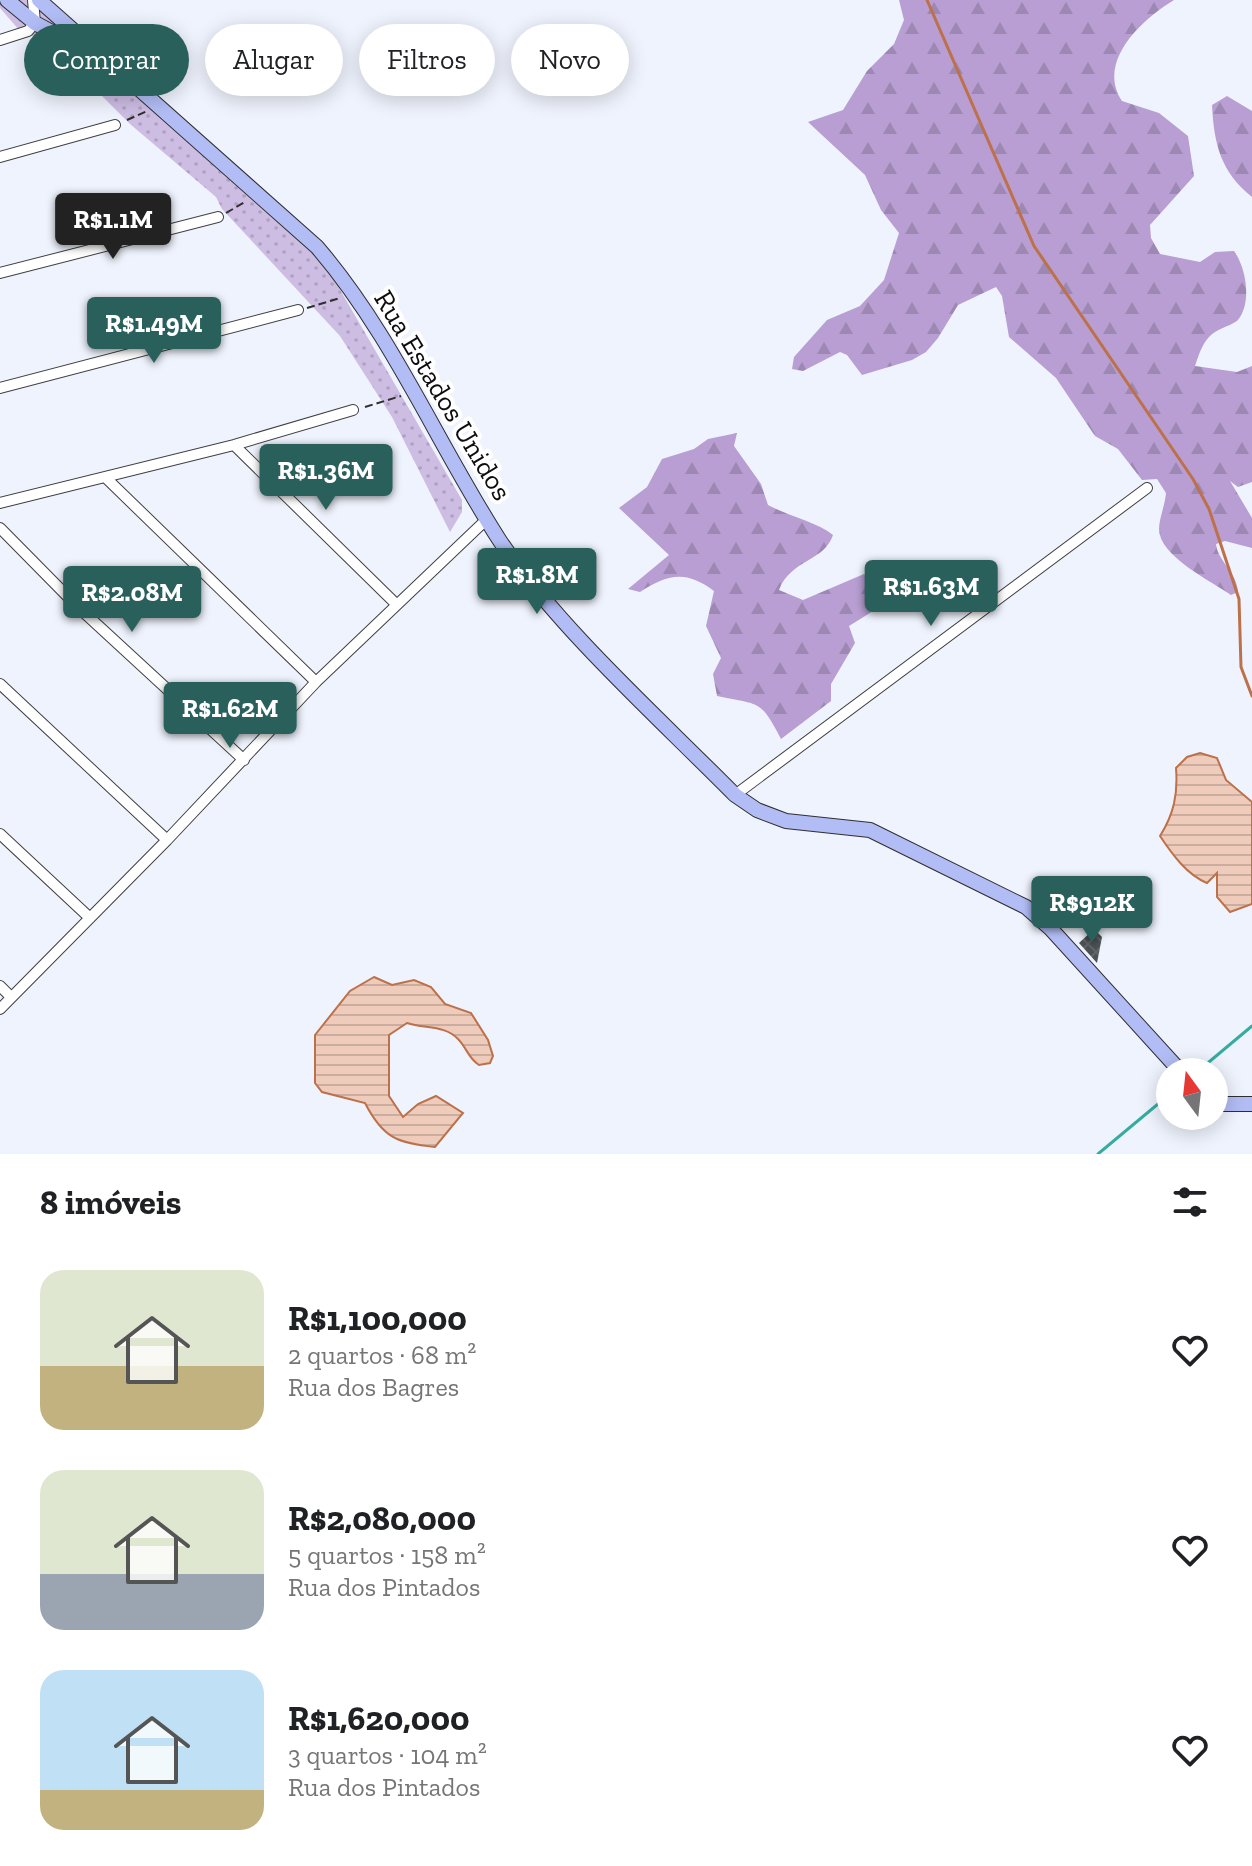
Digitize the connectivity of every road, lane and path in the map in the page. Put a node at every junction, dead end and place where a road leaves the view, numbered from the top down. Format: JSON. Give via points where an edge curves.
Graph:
{"nodes":[{"id":1,"x":7,"y":0,"type":"edge"},
{"id":2,"x":36,"y":0,"type":"edge"},
{"id":3,"x":35,"y":23,"type":"junction"},
{"id":4,"x":64,"y":24,"type":"edge"},
{"id":5,"x":0,"y":40,"type":"edge"},
{"id":6,"x":148,"y":96,"type":"edge"},
{"id":7,"x":159,"y":106,"type":"junction"},
{"id":8,"x":115,"y":125,"type":"joint"},
{"id":9,"x":0,"y":157,"type":"edge"},
{"id":10,"x":259,"y":194,"type":"junction"},
{"id":11,"x":218,"y":217,"type":"joint"},
{"id":12,"x":0,"y":273,"type":"edge"},
{"id":13,"x":353,"y":294,"type":"junction"},
{"id":14,"x":298,"y":310,"type":"joint"},
{"id":15,"x":0,"y":388,"type":"edge"},
{"id":16,"x":413,"y":393,"type":"junction"},
{"id":17,"x":353,"y":410,"type":"joint"},
{"id":18,"x":234,"y":445,"type":"junction"},
{"id":19,"x":105,"y":477,"type":"junction"},
{"id":20,"x":1147,"y":488,"type":"dead end"},
{"id":21,"x":0,"y":503,"type":"edge"},
{"id":22,"x":487,"y":519,"type":"junction"},
{"id":23,"x":0,"y":528,"type":"edge"},
{"id":24,"x":395,"y":603,"type":"junction"},
{"id":25,"x":316,"y":682,"type":"junction"},
{"id":26,"x":0,"y":684,"type":"edge"},
{"id":27,"x":244,"y":760,"type":"junction"},
{"id":28,"x":735,"y":795,"type":"junction"},
{"id":29,"x":0,"y":834,"type":"edge"},
{"id":30,"x":167,"y":840,"type":"junction"},
{"id":31,"x":90,"y":918,"type":"junction"},
{"id":32,"x":0,"y":986,"type":"edge"},
{"id":33,"x":11,"y":997,"type":"junction"},
{"id":34,"x":0,"y":1009,"type":"edge"},
{"id":35,"x":1169,"y":1058,"type":"edge"},
{"id":36,"x":1228,"y":1104,"type":"edge"},
{"id":37,"x":1252,"y":1104,"type":"edge"}],
"edges":[{"from":1,"to":3,"type":"street"},
{"from":2,"to":3,"type":"street"},
{"from":2,"to":4,"type":"street","name":"Rua Estados Unidos"},
{"from":3,"to":5,"type":"street","via":[[28,31]]},
{"from":6,"to":7,"type":"street","name":"Rua Estados Unidos"},
{"from":7,"to":8,"type":"path"},
{"from":7,"to":10,"type":"street","name":"Rua Estados Unidos"},
{"from":8,"to":9,"type":"street"},
{"from":10,"to":11,"type":"path"},
{"from":10,"to":13,"type":"street","name":"Rua Estados Unidos","via":[[317,247]]},
{"from":11,"to":12,"type":"street"},
{"from":13,"to":14,"type":"path"},
{"from":13,"to":16,"type":"street","name":"Rua Estados Unidos"},
{"from":14,"to":15,"type":"street"},
{"from":16,"to":17,"type":"path"},
{"from":16,"to":22,"type":"street","name":"Rua Estados Unidos"},
{"from":17,"to":18,"type":"street"},
{"from":18,"to":19,"type":"street"},
{"from":18,"to":24,"type":"street"},
{"from":19,"to":21,"type":"street"},
{"from":19,"to":25,"type":"street"},
{"from":20,"to":28,"type":"street"},
{"from":22,"to":24,"type":"street"},
{"from":22,"to":28,"type":"street","name":"Rua Estados Unidos","via":[[516,563],[578,634]]},
{"from":23,"to":27,"type":"street"},
{"from":24,"to":25,"type":"street"},
{"from":25,"to":27,"type":"street"},
{"from":26,"to":30,"type":"street"},
{"from":27,"to":30,"type":"street"},
{"from":28,"to":35,"type":"street","name":"Rua Estados Unidos","via":[[786,821],[870,830],[1026,907]]},
{"from":29,"to":31,"type":"street"},
{"from":30,"to":31,"type":"street"},
{"from":31,"to":33,"type":"street"},
{"from":32,"to":33,"type":"street"},
{"from":33,"to":34,"type":"street"},
{"from":36,"to":37,"type":"street"}]}
